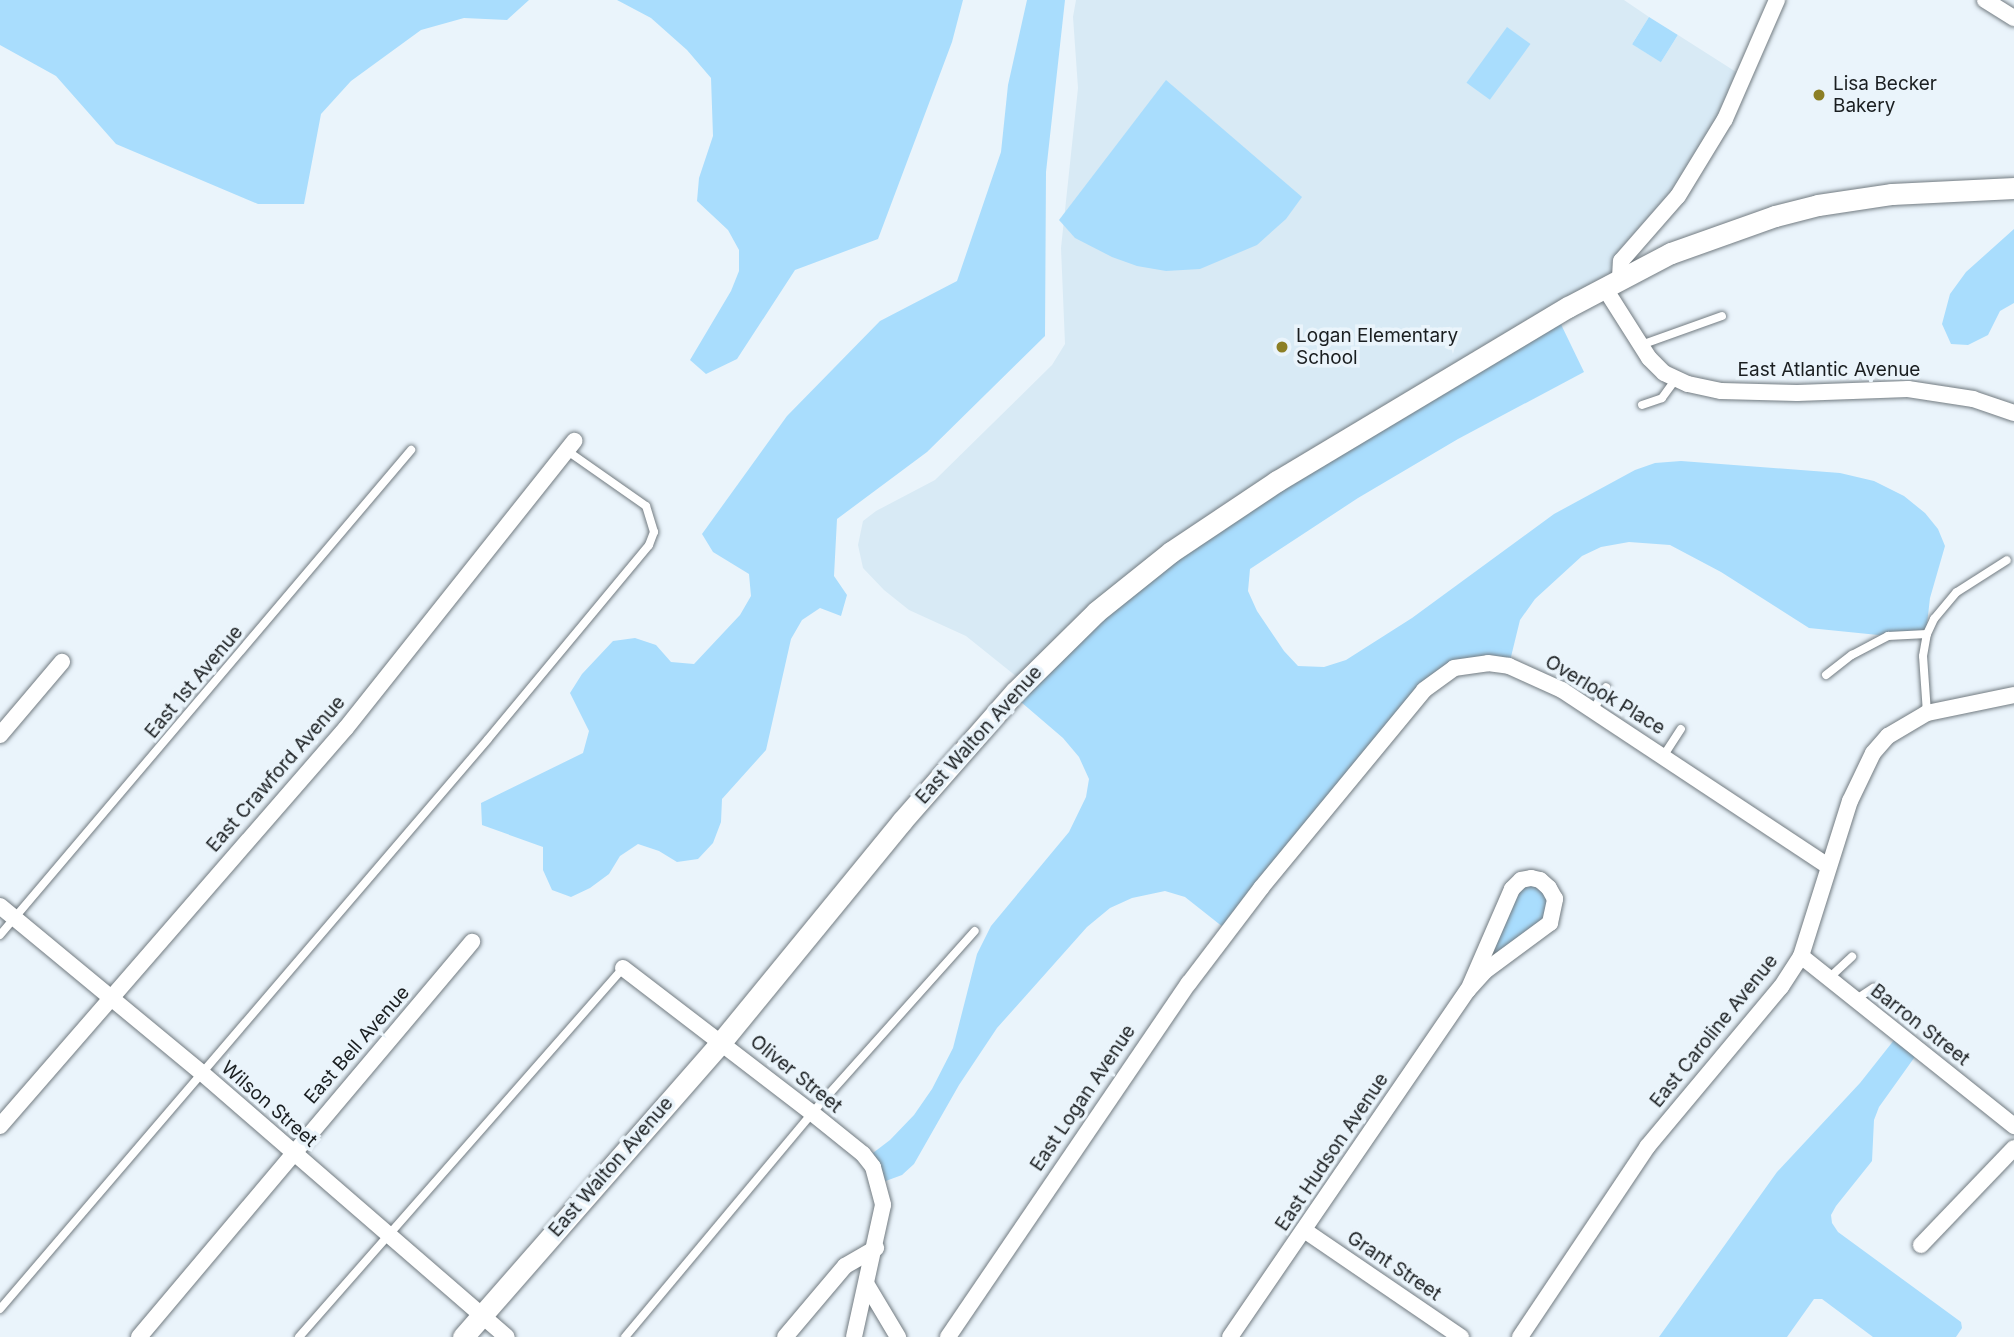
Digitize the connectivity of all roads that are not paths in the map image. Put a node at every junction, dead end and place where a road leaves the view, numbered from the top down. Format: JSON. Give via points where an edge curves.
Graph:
{"nodes":[{"id":1,"x":1777,"y":0,"type":"edge"},
{"id":2,"x":1985,"y":0,"type":"edge"},
{"id":3,"x":2014,"y":18,"type":"edge"},
{"id":4,"x":2014,"y":188,"type":"edge"},
{"id":5,"x":1612,"y":283,"type":"junction"},
{"id":6,"x":1722,"y":316,"type":"dead end"},
{"id":7,"x":1641,"y":345,"type":"junction"},
{"id":8,"x":1676,"y":379,"type":"junction"},
{"id":9,"x":1642,"y":405,"type":"dead end"},
{"id":10,"x":2014,"y":413,"type":"edge"},
{"id":11,"x":570,"y":445,"type":"joint"},
{"id":12,"x":411,"y":450,"type":"dead end"},
{"id":13,"x":2007,"y":560,"type":"dead end"},
{"id":14,"x":1927,"y":634,"type":"junction"},
{"id":15,"x":62,"y":662,"type":"dead end"},
{"id":16,"x":1826,"y":675,"type":"dead end"},
{"id":17,"x":1606,"y":687,"type":"dead end"},
{"id":18,"x":2014,"y":695,"type":"edge"},
{"id":19,"x":1594,"y":709,"type":"junction"},
{"id":20,"x":1927,"y":713,"type":"junction"},
{"id":21,"x":1681,"y":729,"type":"dead end"},
{"id":22,"x":0,"y":734,"type":"edge"},
{"id":23,"x":1664,"y":755,"type":"junction"},
{"id":24,"x":1828,"y":866,"type":"junction"},
{"id":25,"x":1261,"y":888,"type":"joint"},
{"id":26,"x":0,"y":906,"type":"edge"},
{"id":27,"x":14,"y":919,"type":"junction"},
{"id":28,"x":975,"y":931,"type":"dead end"},
{"id":29,"x":0,"y":935,"type":"edge"},
{"id":30,"x":472,"y":942,"type":"dead end"},
{"id":31,"x":1801,"y":956,"type":"junction"},
{"id":32,"x":1852,"y":957,"type":"dead end"},
{"id":33,"x":622,"y":968,"type":"joint"},
{"id":34,"x":1828,"y":979,"type":"junction"},
{"id":35,"x":1872,"y":988,"type":"dead end"},
{"id":36,"x":1468,"y":990,"type":"junction"},
{"id":37,"x":109,"y":998,"type":"junction"},
{"id":38,"x":1854,"y":1001,"type":"junction"},
{"id":39,"x":722,"y":1041,"type":"junction"},
{"id":40,"x":202,"y":1073,"type":"junction"},
{"id":41,"x":812,"y":1113,"type":"junction"},
{"id":42,"x":0,"y":1126,"type":"edge"},
{"id":43,"x":2014,"y":1126,"type":"edge"},
{"id":44,"x":2014,"y":1148,"type":"edge"},
{"id":45,"x":293,"y":1152,"type":"junction"},
{"id":46,"x":1304,"y":1230,"type":"junction"},
{"id":47,"x":387,"y":1233,"type":"junction"},
{"id":48,"x":1921,"y":1245,"type":"dead end"},
{"id":49,"x":876,"y":1248,"type":"junction"},
{"id":50,"x":866,"y":1285,"type":"junction"},
{"id":51,"x":0,"y":1309,"type":"edge"},
{"id":52,"x":481,"y":1315,"type":"junction"},
{"id":53,"x":139,"y":1337,"type":"edge"},
{"id":54,"x":299,"y":1337,"type":"edge"},
{"id":55,"x":463,"y":1337,"type":"edge"},
{"id":56,"x":507,"y":1337,"type":"edge"},
{"id":57,"x":625,"y":1337,"type":"edge"},
{"id":58,"x":785,"y":1337,"type":"edge"},
{"id":59,"x":854,"y":1337,"type":"edge"},
{"id":60,"x":898,"y":1337,"type":"edge"},
{"id":61,"x":948,"y":1337,"type":"edge"},
{"id":62,"x":1230,"y":1337,"type":"edge"},
{"id":63,"x":1461,"y":1337,"type":"edge"},
{"id":64,"x":1520,"y":1337,"type":"edge"}],
"edges":[{"from":1,"to":5,"type":"street","via":[[1725,119],[1678,196],[1621,261]]},
{"from":2,"to":3,"type":"street"},
{"from":4,"to":5,"type":"main road","name":"East Walton Avenue","via":[[1892,194],[1818,205],[1692,244]]},
{"from":5,"to":7,"type":"street","name":"East Atlantic Avenue"},
{"from":5,"to":39,"type":"main road","name":"East Walton Avenue","via":[[1277,481],[1171,552],[1096,612],[980,732]]},
{"from":6,"to":7,"type":"lane"},
{"from":7,"to":8,"type":"street","name":"East Atlantic Avenue","via":[[1664,373]]},
{"from":8,"to":9,"type":"lane","via":[[1662,398]]},
{"from":8,"to":10,"type":"street","name":"East Atlantic Avenue","via":[[1721,390],[1908,389],[1973,399]]},
{"from":11,"to":37,"type":"street","name":"East Crawford Avenue","via":[[346,728]]},
{"from":11,"to":40,"type":"lane","via":[[646,506],[654,532],[649,545]]},
{"from":12,"to":27,"type":"lane","name":"East 1st Avenue"},
{"from":13,"to":14,"type":"lane","via":[[1957,592]]},
{"from":14,"to":16,"type":"lane","via":[[1888,636]]},
{"from":14,"to":20,"type":"lane","via":[[1923,677]]},
{"from":15,"to":22,"type":"street"},
{"from":17,"to":19,"type":"lane"},
{"from":18,"to":20,"type":"street","name":"East Caroline Avenue"},
{"from":19,"to":23,"type":"street","name":"Overlook Place"},
{"from":19,"to":25,"type":"street","name":"Overlook Place","via":[[1509,666],[1488,663],[1454,668],[1424,690]]},
{"from":20,"to":24,"type":"street","name":"East Caroline Avenue","via":[[1888,736],[1872,753]]},
{"from":21,"to":23,"type":"lane"},
{"from":23,"to":24,"type":"street","name":"Overlook Place"},
{"from":24,"to":31,"type":"street","name":"East Caroline Avenue"},
{"from":25,"to":61,"type":"street","name":"East Logan Avenue","via":[[1138,1053]]},
{"from":26,"to":27,"type":"street","name":"Wilson Street"},
{"from":27,"to":29,"type":"lane","name":"East 1st Avenue"},
{"from":27,"to":37,"type":"street","name":"Wilson Street"},
{"from":28,"to":41,"type":"lane"},
{"from":30,"to":45,"type":"street","name":"East Bell Avenue"},
{"from":31,"to":34,"type":"street","name":"Barron Street"},
{"from":31,"to":64,"type":"street","name":"East Caroline Avenue","via":[[1781,988],[1647,1147]]},
{"from":32,"to":34,"type":"lane"},
{"from":33,"to":39,"type":"street","name":"Oliver Street"},
{"from":33,"to":47,"type":"lane"},
{"from":34,"to":38,"type":"street","name":"Barron Street"},
{"from":35,"to":38,"type":"lane"},
{"from":36,"to":36,"type":"street","name":"East Hudson Avenue","via":[[1485,971],[1550,923],[1555,899],[1540,880],[1521,880],[1511,889]]},
{"from":36,"to":46,"type":"street","name":"East Hudson Avenue"},
{"from":37,"to":40,"type":"street","name":"Wilson Street"},
{"from":37,"to":42,"type":"street","name":"East Crawford Avenue"},
{"from":38,"to":43,"type":"street","name":"Barron Street"},
{"from":39,"to":41,"type":"street","name":"Oliver Street"},
{"from":39,"to":52,"type":"main road","name":"East Walton Avenue"},
{"from":40,"to":45,"type":"street","name":"Wilson Street"},
{"from":40,"to":51,"type":"lane"},
{"from":41,"to":49,"type":"street","name":"Oliver Street","via":[[873,1167],[883,1205]]},
{"from":41,"to":57,"type":"lane"},
{"from":44,"to":48,"type":"street"},
{"from":45,"to":47,"type":"street","name":"Wilson Street"},
{"from":45,"to":53,"type":"street","name":"East Bell Avenue"},
{"from":46,"to":62,"type":"street","name":"East Hudson Avenue"},
{"from":46,"to":63,"type":"street","name":"Grant Street"},
{"from":47,"to":52,"type":"street","name":"Wilson Street"},
{"from":47,"to":54,"type":"lane"},
{"from":49,"to":50,"type":"street","name":"Oliver Street"},
{"from":49,"to":58,"type":"street","via":[[845,1266]]},
{"from":50,"to":59,"type":"street","name":"Oliver Street"},
{"from":50,"to":60,"type":"street"},
{"from":52,"to":55,"type":"main road","name":"East Walton Avenue"},
{"from":52,"to":56,"type":"street","name":"Wilson Street"}]}
